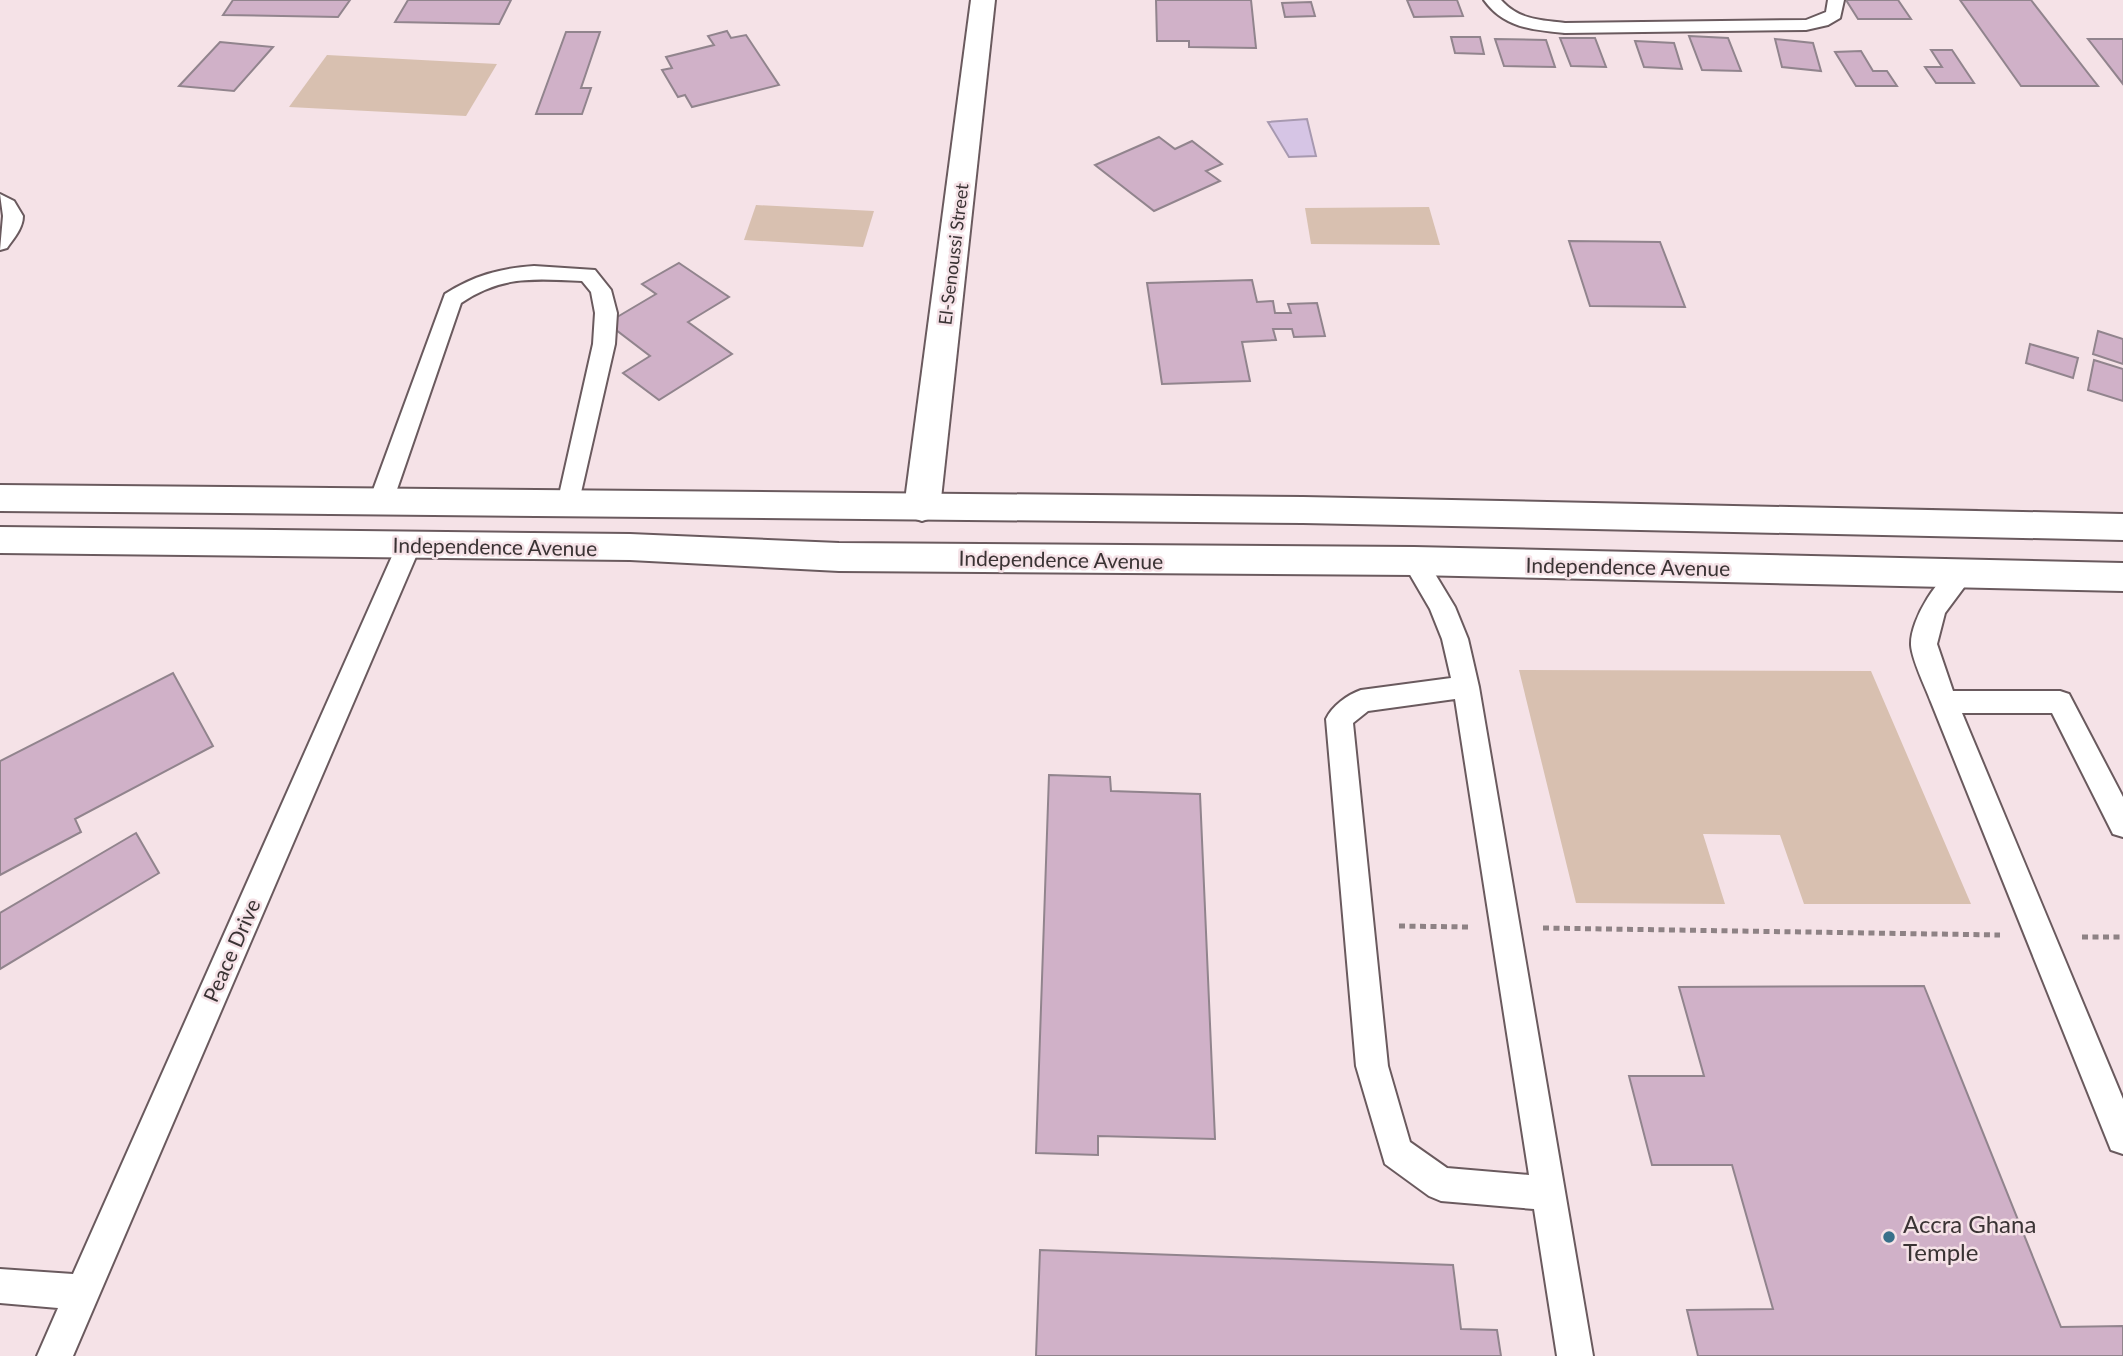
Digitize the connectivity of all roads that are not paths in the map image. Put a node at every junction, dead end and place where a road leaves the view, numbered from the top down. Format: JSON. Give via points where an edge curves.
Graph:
{"nodes":[{"id":1,"x":983,"y":0,"type":"edge"},
{"id":2,"x":1492,"y":0,"type":"edge"},
{"id":3,"x":1836,"y":0,"type":"edge"},
{"id":4,"x":0,"y":200,"type":"edge"},
{"id":5,"x":0,"y":244,"type":"edge"},
{"id":6,"x":0,"y":498,"type":"edge"},
{"id":7,"x":381,"y":501,"type":"junction"},
{"id":8,"x":569,"y":504,"type":"junction"},
{"id":9,"x":922,"y":508,"type":"junction"},
{"id":10,"x":2123,"y":527,"type":"edge"},
{"id":11,"x":0,"y":540,"type":"edge"},
{"id":12,"x":409,"y":545,"type":"junction"},
{"id":13,"x":1414,"y":561,"type":"junction"},
{"id":14,"x":1962,"y":574,"type":"junction"},
{"id":15,"x":2123,"y":577,"type":"edge"},
{"id":16,"x":1466,"y":687,"type":"junction"},
{"id":17,"x":1944,"y":702,"type":"junction"},
{"id":18,"x":2123,"y":825,"type":"edge"},
{"id":19,"x":2123,"y":1138,"type":"edge"},
{"id":20,"x":1549,"y":1195,"type":"junction"},
{"id":21,"x":0,"y":1286,"type":"edge"},
{"id":22,"x":82,"y":1292,"type":"junction"},
{"id":23,"x":55,"y":1356,"type":"edge"},
{"id":24,"x":1575,"y":1356,"type":"edge"}],
"edges":[{"from":1,"to":9,"type":"main road","name":"El-Senoussi Street"},
{"from":2,"to":3,"type":"lane","via":[[1508,18],[1565,28],[1806,25],[1834,14]]},
{"from":4,"to":5,"type":"lane","via":[[14,215]]},
{"from":6,"to":7,"type":"main road","name":"Independence Avenue"},
{"from":7,"to":8,"type":"main road","name":"Independence Avenue"},
{"from":7,"to":8,"type":"lane","via":[[452,299],[472,284],[509,273],[588,275],[601,290],[606,313],[604,344]]},
{"from":8,"to":9,"type":"main road","name":"Independence Avenue"},
{"from":9,"to":10,"type":"main road","name":"Independence Avenue","via":[[1303,510]]},
{"from":11,"to":12,"type":"main road","name":"Independence Avenue"},
{"from":12,"to":13,"type":"main road","name":"Independence Avenue","via":[[630,547],[839,557]]},
{"from":12,"to":22,"type":"lane","name":"Peace Drive"},
{"from":13,"to":14,"type":"main road","name":"Independence Avenue"},
{"from":13,"to":16,"type":"lane","via":[[1442,607]]},
{"from":14,"to":15,"type":"main road","name":"Independence Avenue"},
{"from":14,"to":17,"type":"lane","via":[[1933,609],[1924,644]]},
{"from":16,"to":20,"type":"lane"},
{"from":16,"to":20,"type":"lane","via":[[1361,701],[1339,719],[1372,1066],[1396,1152],[1441,1184]]},
{"from":17,"to":18,"type":"lane","via":[[2060,702]]},
{"from":17,"to":19,"type":"lane"},
{"from":20,"to":24,"type":"lane"},
{"from":21,"to":22,"type":"lane"},
{"from":22,"to":23,"type":"lane","name":"Peace Drive"}]}
